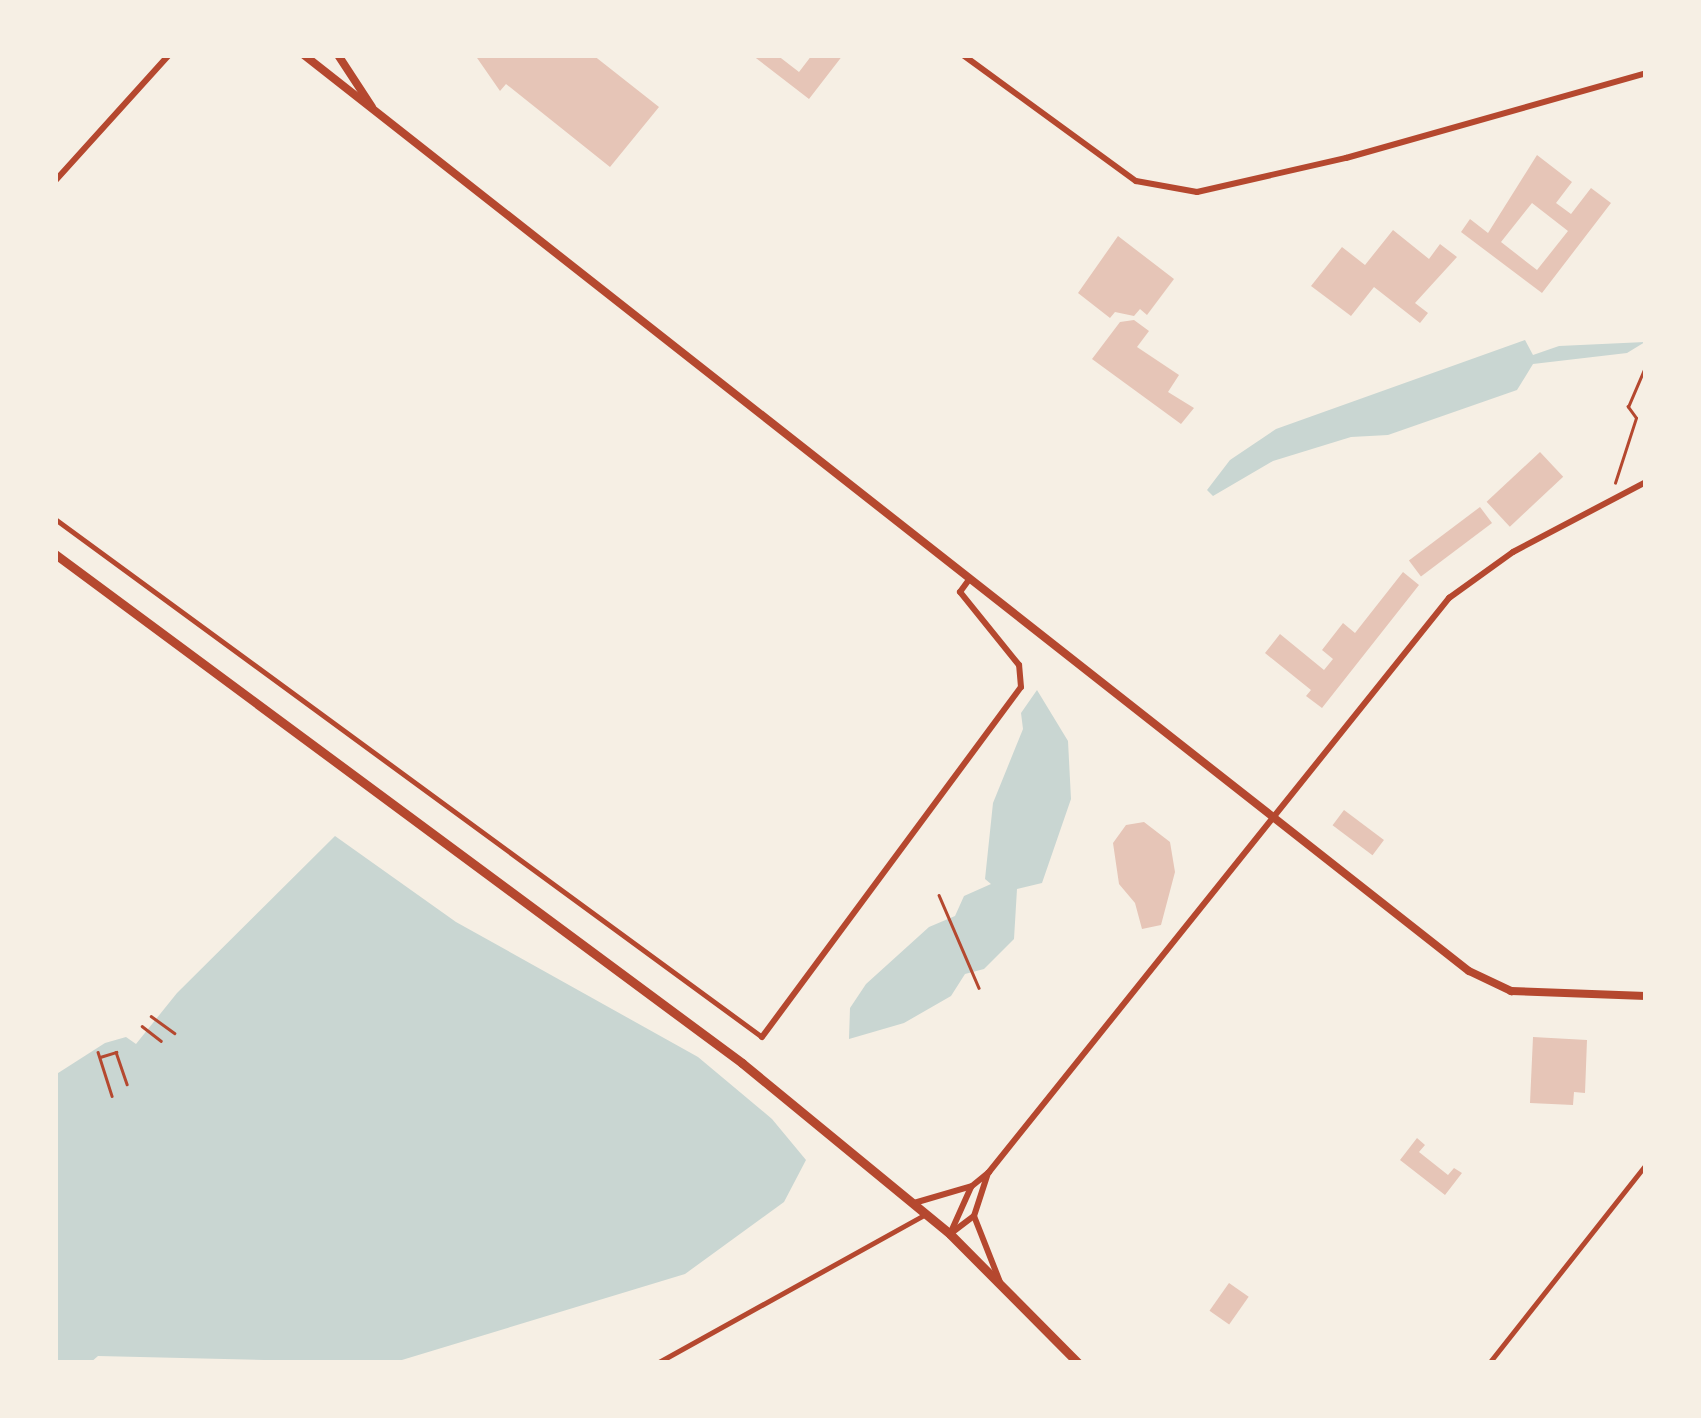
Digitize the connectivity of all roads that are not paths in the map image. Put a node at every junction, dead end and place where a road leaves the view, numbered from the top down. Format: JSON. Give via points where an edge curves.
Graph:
{"nodes":[{"id":1,"x":304,"y":55,"type":"edge"},
{"id":2,"x":338,"y":55,"type":"edge"},
{"id":3,"x":962,"y":55,"type":"edge"},
{"id":4,"x":168,"y":57,"type":"edge"},
{"id":5,"x":1646,"y":73,"type":"edge"},
{"id":6,"x":378,"y":115,"type":"junction"},
{"id":7,"x":55,"y":180,"type":"edge"},
{"id":8,"x":1646,"y":482,"type":"edge"},
{"id":9,"x":55,"y":519,"type":"edge"},
{"id":10,"x":55,"y":554,"type":"edge"},
{"id":11,"x":971,"y":577,"type":"junction"},
{"id":12,"x":1274,"y":815,"type":"junction"},
{"id":13,"x":1646,"y":996,"type":"edge"},
{"id":14,"x":762,"y":1036,"type":"joint"},
{"id":15,"x":1646,"y":1164,"type":"edge"},
{"id":16,"x":988,"y":1172,"type":"junction"},
{"id":17,"x":972,"y":1186,"type":"junction"},
{"id":18,"x":914,"y":1203,"type":"junction"},
{"id":19,"x":926,"y":1214,"type":"junction"},
{"id":20,"x":974,"y":1216,"type":"junction"},
{"id":21,"x":950,"y":1234,"type":"junction"},
{"id":22,"x":1003,"y":1288,"type":"junction"},
{"id":23,"x":657,"y":1363,"type":"edge"},
{"id":24,"x":1078,"y":1363,"type":"edge"},
{"id":25,"x":1489,"y":1363,"type":"edge"}],
"edges":[{"from":1,"to":6,"type":"main road"},
{"from":2,"to":6,"type":"main road"},
{"from":3,"to":5,"type":"street","via":[[1097,156],[1153,187],[1222,190]]},
{"from":4,"to":7,"type":"street"},
{"from":6,"to":11,"type":"main road"},
{"from":8,"to":12,"type":"street","via":[[1512,552],[1449,598]]},
{"from":9,"to":14,"type":"street"},
{"from":10,"to":18,"type":"main road","via":[[611,962]]},
{"from":11,"to":12,"type":"main road"},
{"from":11,"to":14,"type":"street","via":[[960,592],[1018,665],[1021,687]]},
{"from":12,"to":13,"type":"main road","via":[[1487,983],[1511,991]]},
{"from":12,"to":16,"type":"street"},
{"from":15,"to":25,"type":"street"},
{"from":16,"to":17,"type":"street"},
{"from":16,"to":20,"type":"street"},
{"from":17,"to":18,"type":"street"},
{"from":17,"to":21,"type":"street"},
{"from":18,"to":19,"type":"main road"},
{"from":19,"to":21,"type":"main road"},
{"from":19,"to":23,"type":"street"},
{"from":20,"to":21,"type":"street"},
{"from":20,"to":22,"type":"street"},
{"from":21,"to":22,"type":"main road"},
{"from":22,"to":24,"type":"main road"}]}
